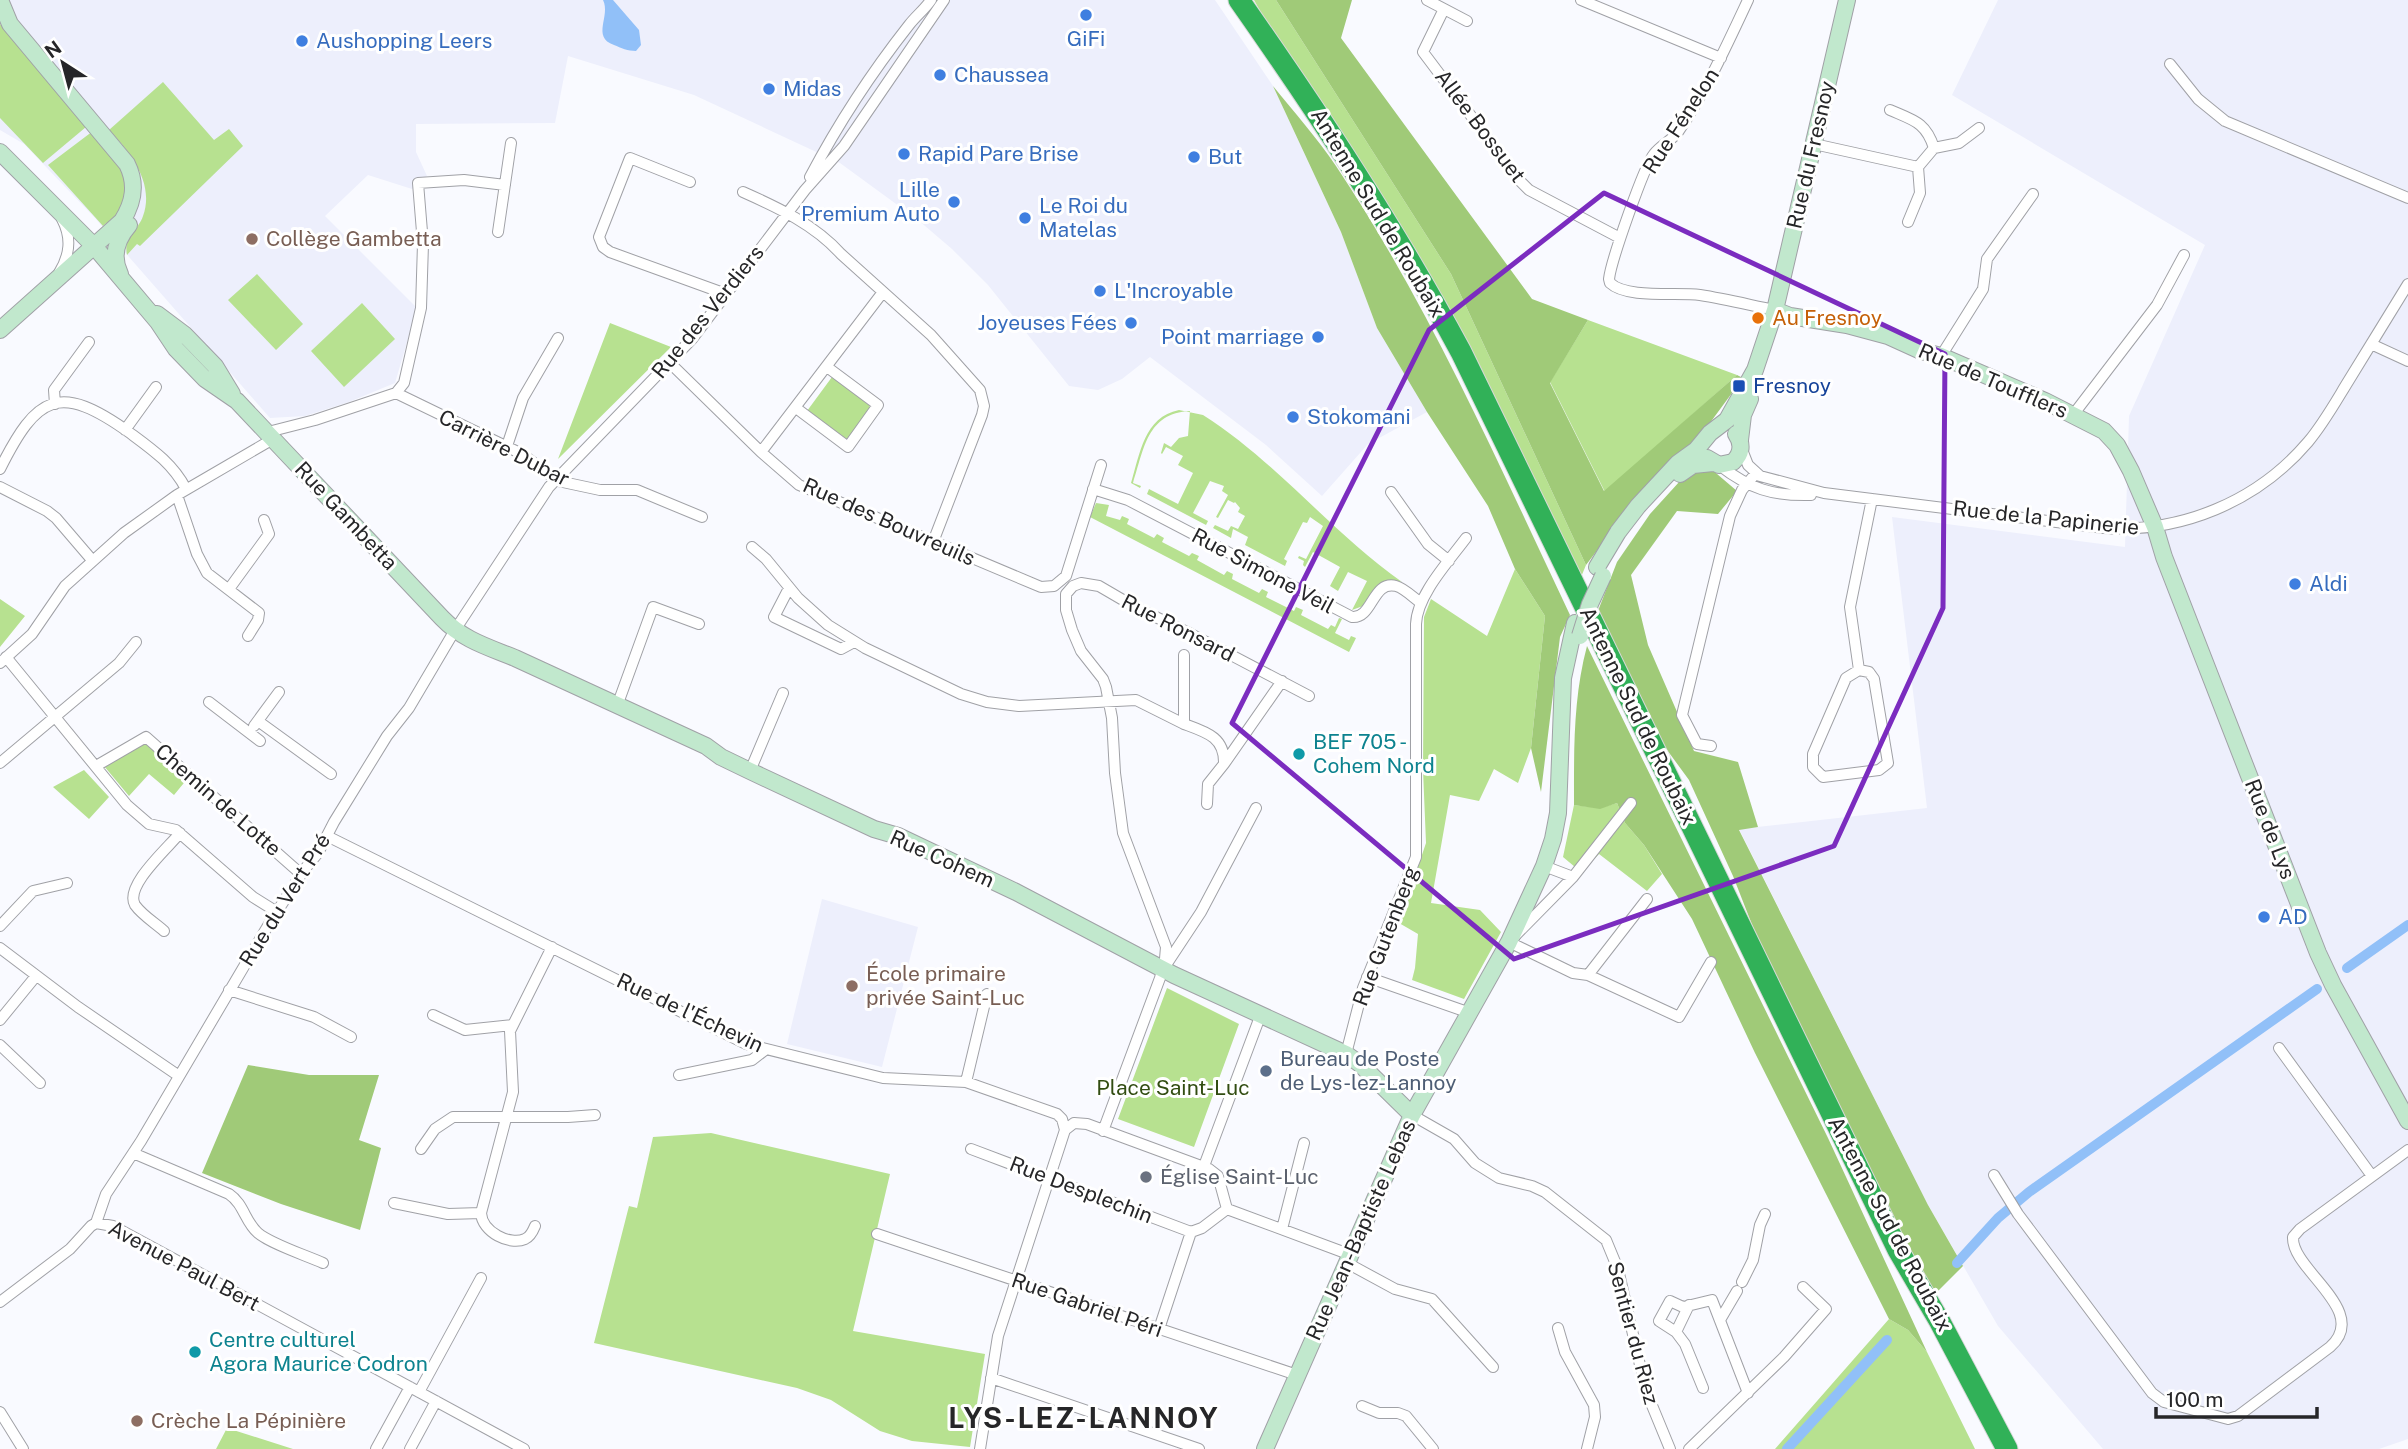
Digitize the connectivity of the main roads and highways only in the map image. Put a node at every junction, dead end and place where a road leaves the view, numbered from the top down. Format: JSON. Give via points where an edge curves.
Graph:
{"nodes":[{"id":1,"x":1230,"y":0,"type":"edge"},
{"id":2,"x":1239,"y":0,"type":"edge"},
{"id":3,"x":1247,"y":0,"type":"edge"},
{"id":4,"x":1281,"y":60,"type":"junction"},
{"id":5,"x":1991,"y":1449,"type":"edge"},
{"id":6,"x":2007,"y":1449,"type":"edge"}],
"edges":[{"from":1,"to":5,"type":"highway","name":"Antenne Sud de Roubaix","via":[[1381,225],[1439,325]]},
{"from":2,"to":4,"type":"highway","name":"Antenne Sud de Roubaix"},
{"from":3,"to":4,"type":"highway"},
{"from":4,"to":6,"type":"highway","name":"Antenne Sud de Roubaix","via":[[1359,177],[1461,352],[1895,1242]]}]}
